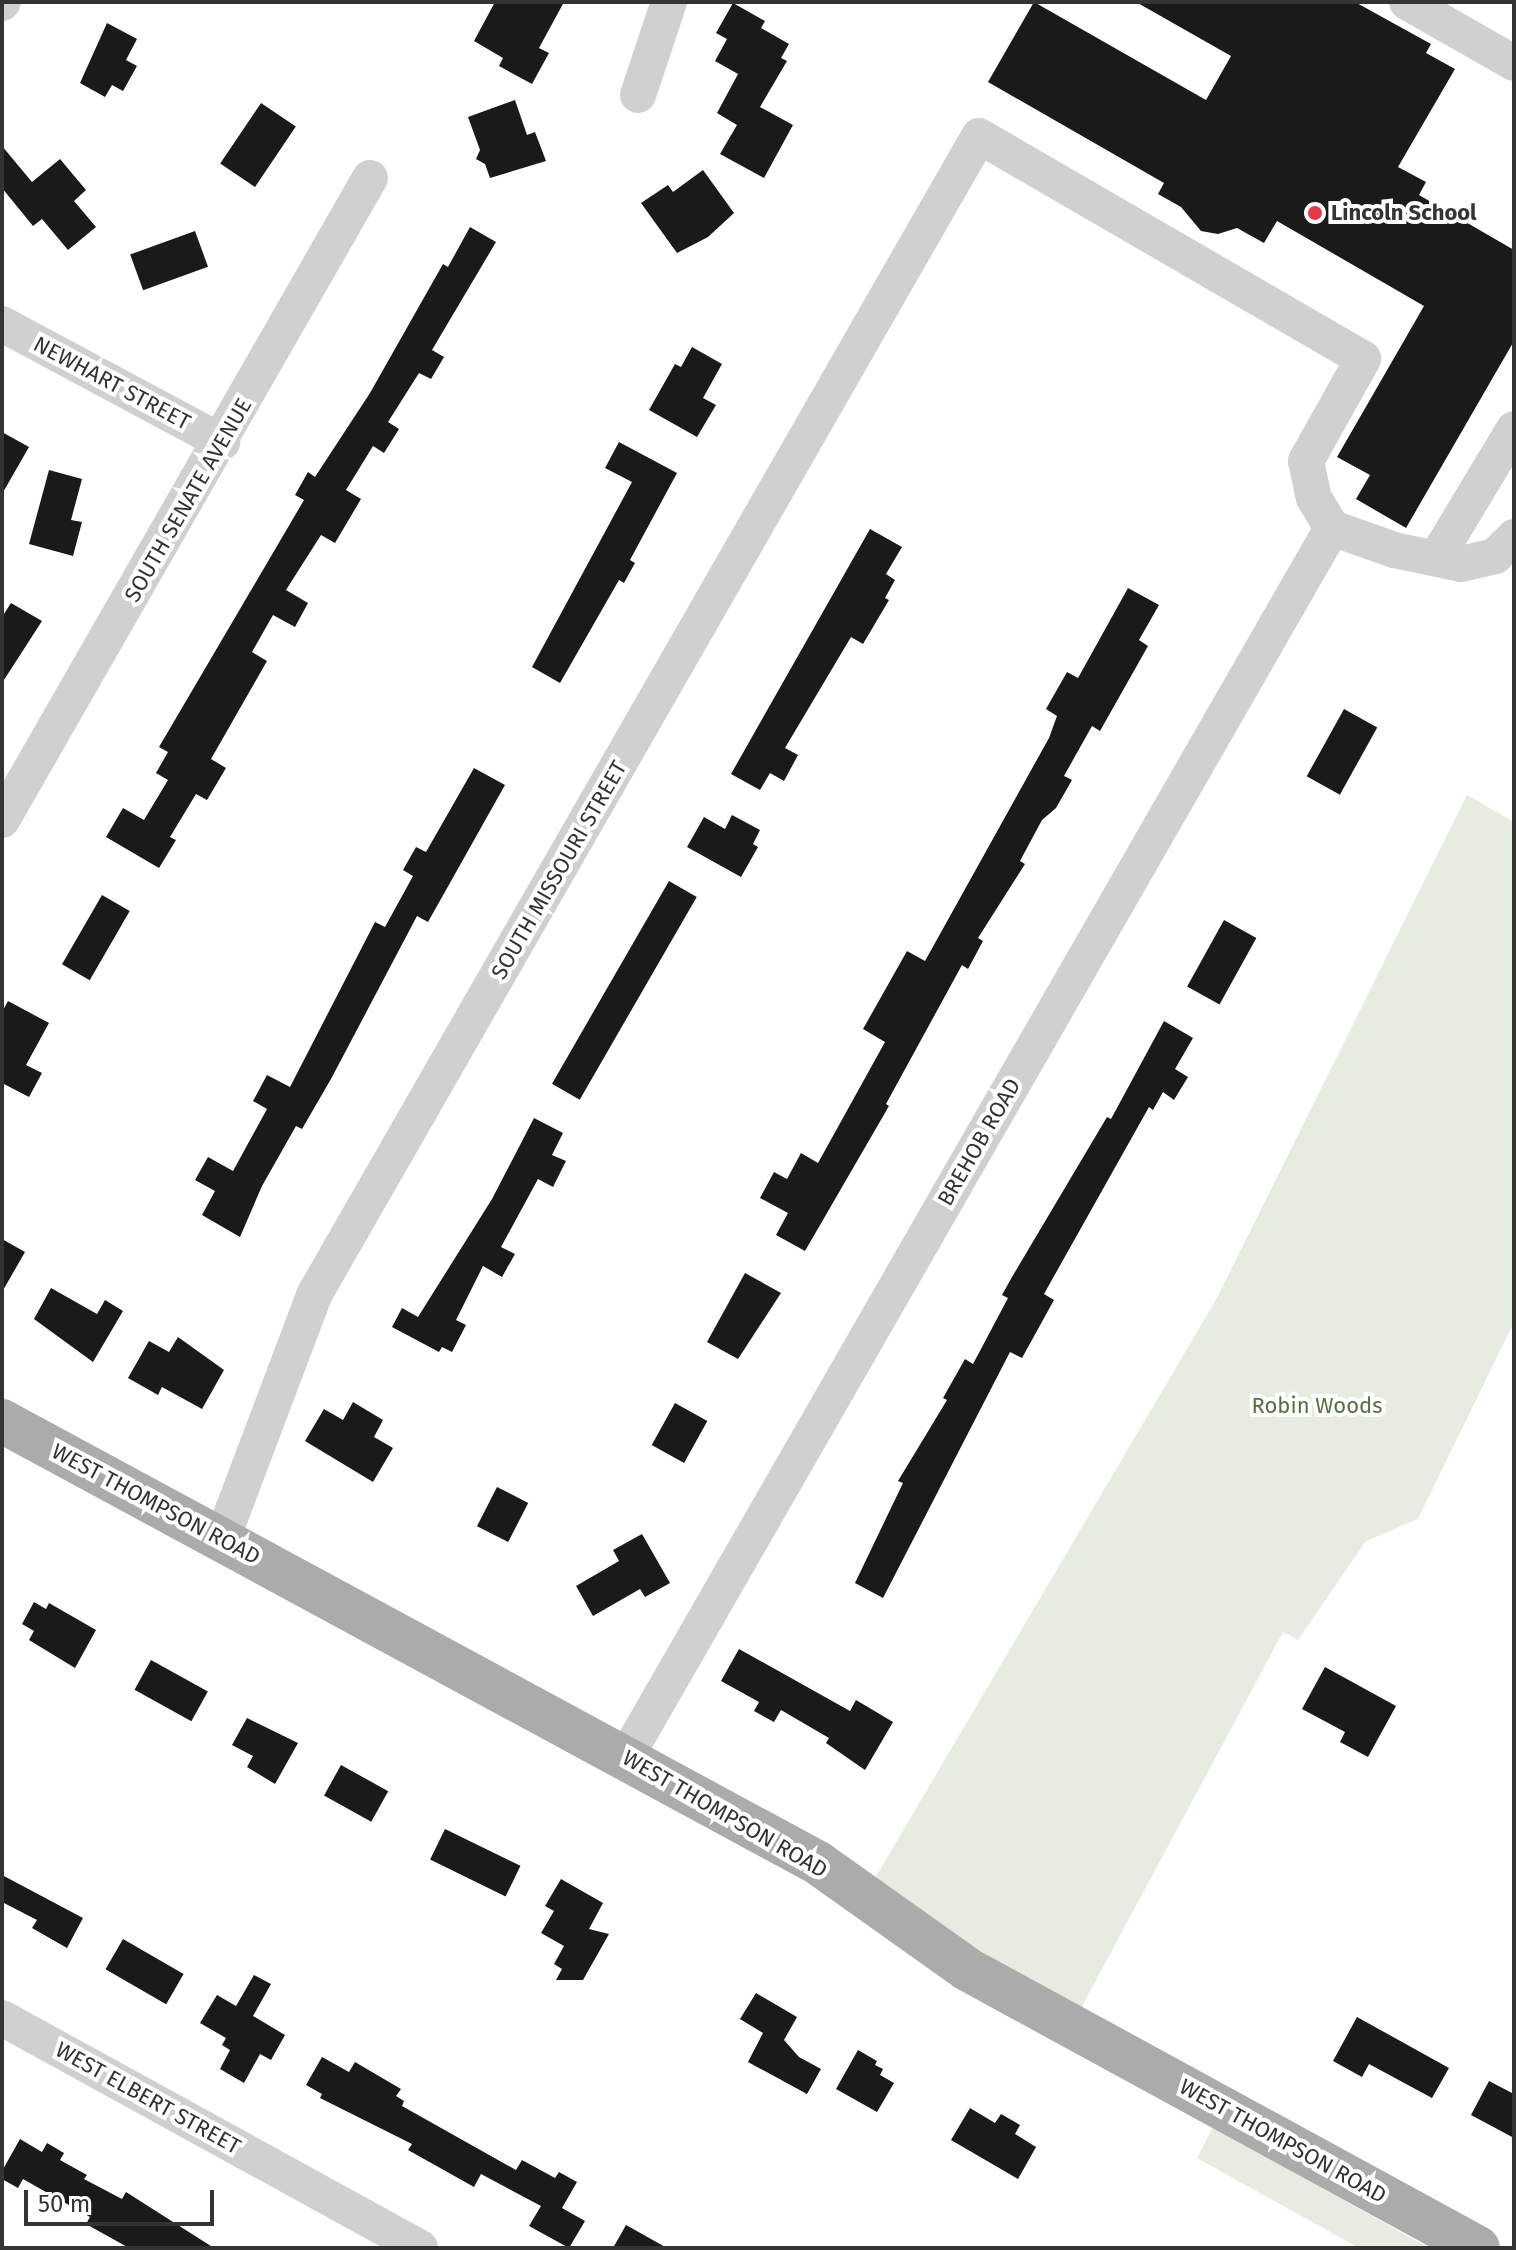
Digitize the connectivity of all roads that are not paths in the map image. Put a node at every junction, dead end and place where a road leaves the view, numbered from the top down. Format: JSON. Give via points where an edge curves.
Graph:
{"nodes":[{"id":1,"x":669,"y":2,"type":"edge"},
{"id":2,"x":1407,"y":2,"type":"edge"},
{"id":3,"x":1514,"y":63,"type":"edge"},
{"id":4,"x":638,"y":95,"type":"dead end"},
{"id":5,"x":370,"y":178,"type":"dead end"},
{"id":6,"x":2,"y":324,"type":"edge"},
{"id":7,"x":1514,"y":429,"type":"edge"},
{"id":8,"x":222,"y":442,"type":"junction"},
{"id":9,"x":1332,"y":528,"type":"junction"},
{"id":10,"x":1514,"y":537,"type":"edge"},
{"id":11,"x":1437,"y":557,"type":"junction"},
{"id":12,"x":5,"y":807,"type":"edge"},
{"id":13,"x":2,"y":1421,"type":"edge"},
{"id":14,"x":222,"y":1539,"type":"junction"},
{"id":15,"x":626,"y":1757,"type":"junction"},
{"id":16,"x":2,"y":2018,"type":"edge"},
{"id":17,"x":420,"y":2248,"type":"edge"},
{"id":18,"x":1478,"y":2248,"type":"edge"}],
"edges":[{"from":1,"to":4,"type":"street"},
{"from":2,"to":3,"type":"street"},
{"from":5,"to":8,"type":"street","name":"SOUTH SENATE AVENUE"},
{"from":6,"to":8,"type":"street","name":"NEWHART STREET"},
{"from":7,"to":11,"type":"street"},
{"from":8,"to":12,"type":"street","name":"SOUTH SENATE AVENUE"},
{"from":9,"to":11,"type":"street","via":[[1394,550]]},
{"from":9,"to":14,"type":"street","name":"SOUTH MISSOURI STREET","via":[[1314,498],[1306,461],[1363,359],[979,136],[314,1295]]},
{"from":9,"to":15,"type":"street","name":"BREHOB ROAD"},
{"from":10,"to":11,"type":"street","via":[[1495,556],[1461,564]]},
{"from":13,"to":14,"type":"main road","name":"WEST THOMPSON ROAD"},
{"from":14,"to":15,"type":"main road","name":"WEST THOMPSON ROAD"},
{"from":15,"to":18,"type":"main road","name":"WEST THOMPSON ROAD","via":[[818,1863],[967,1969]]},
{"from":16,"to":17,"type":"street","name":"WEST ELBERT STREET"}]}
